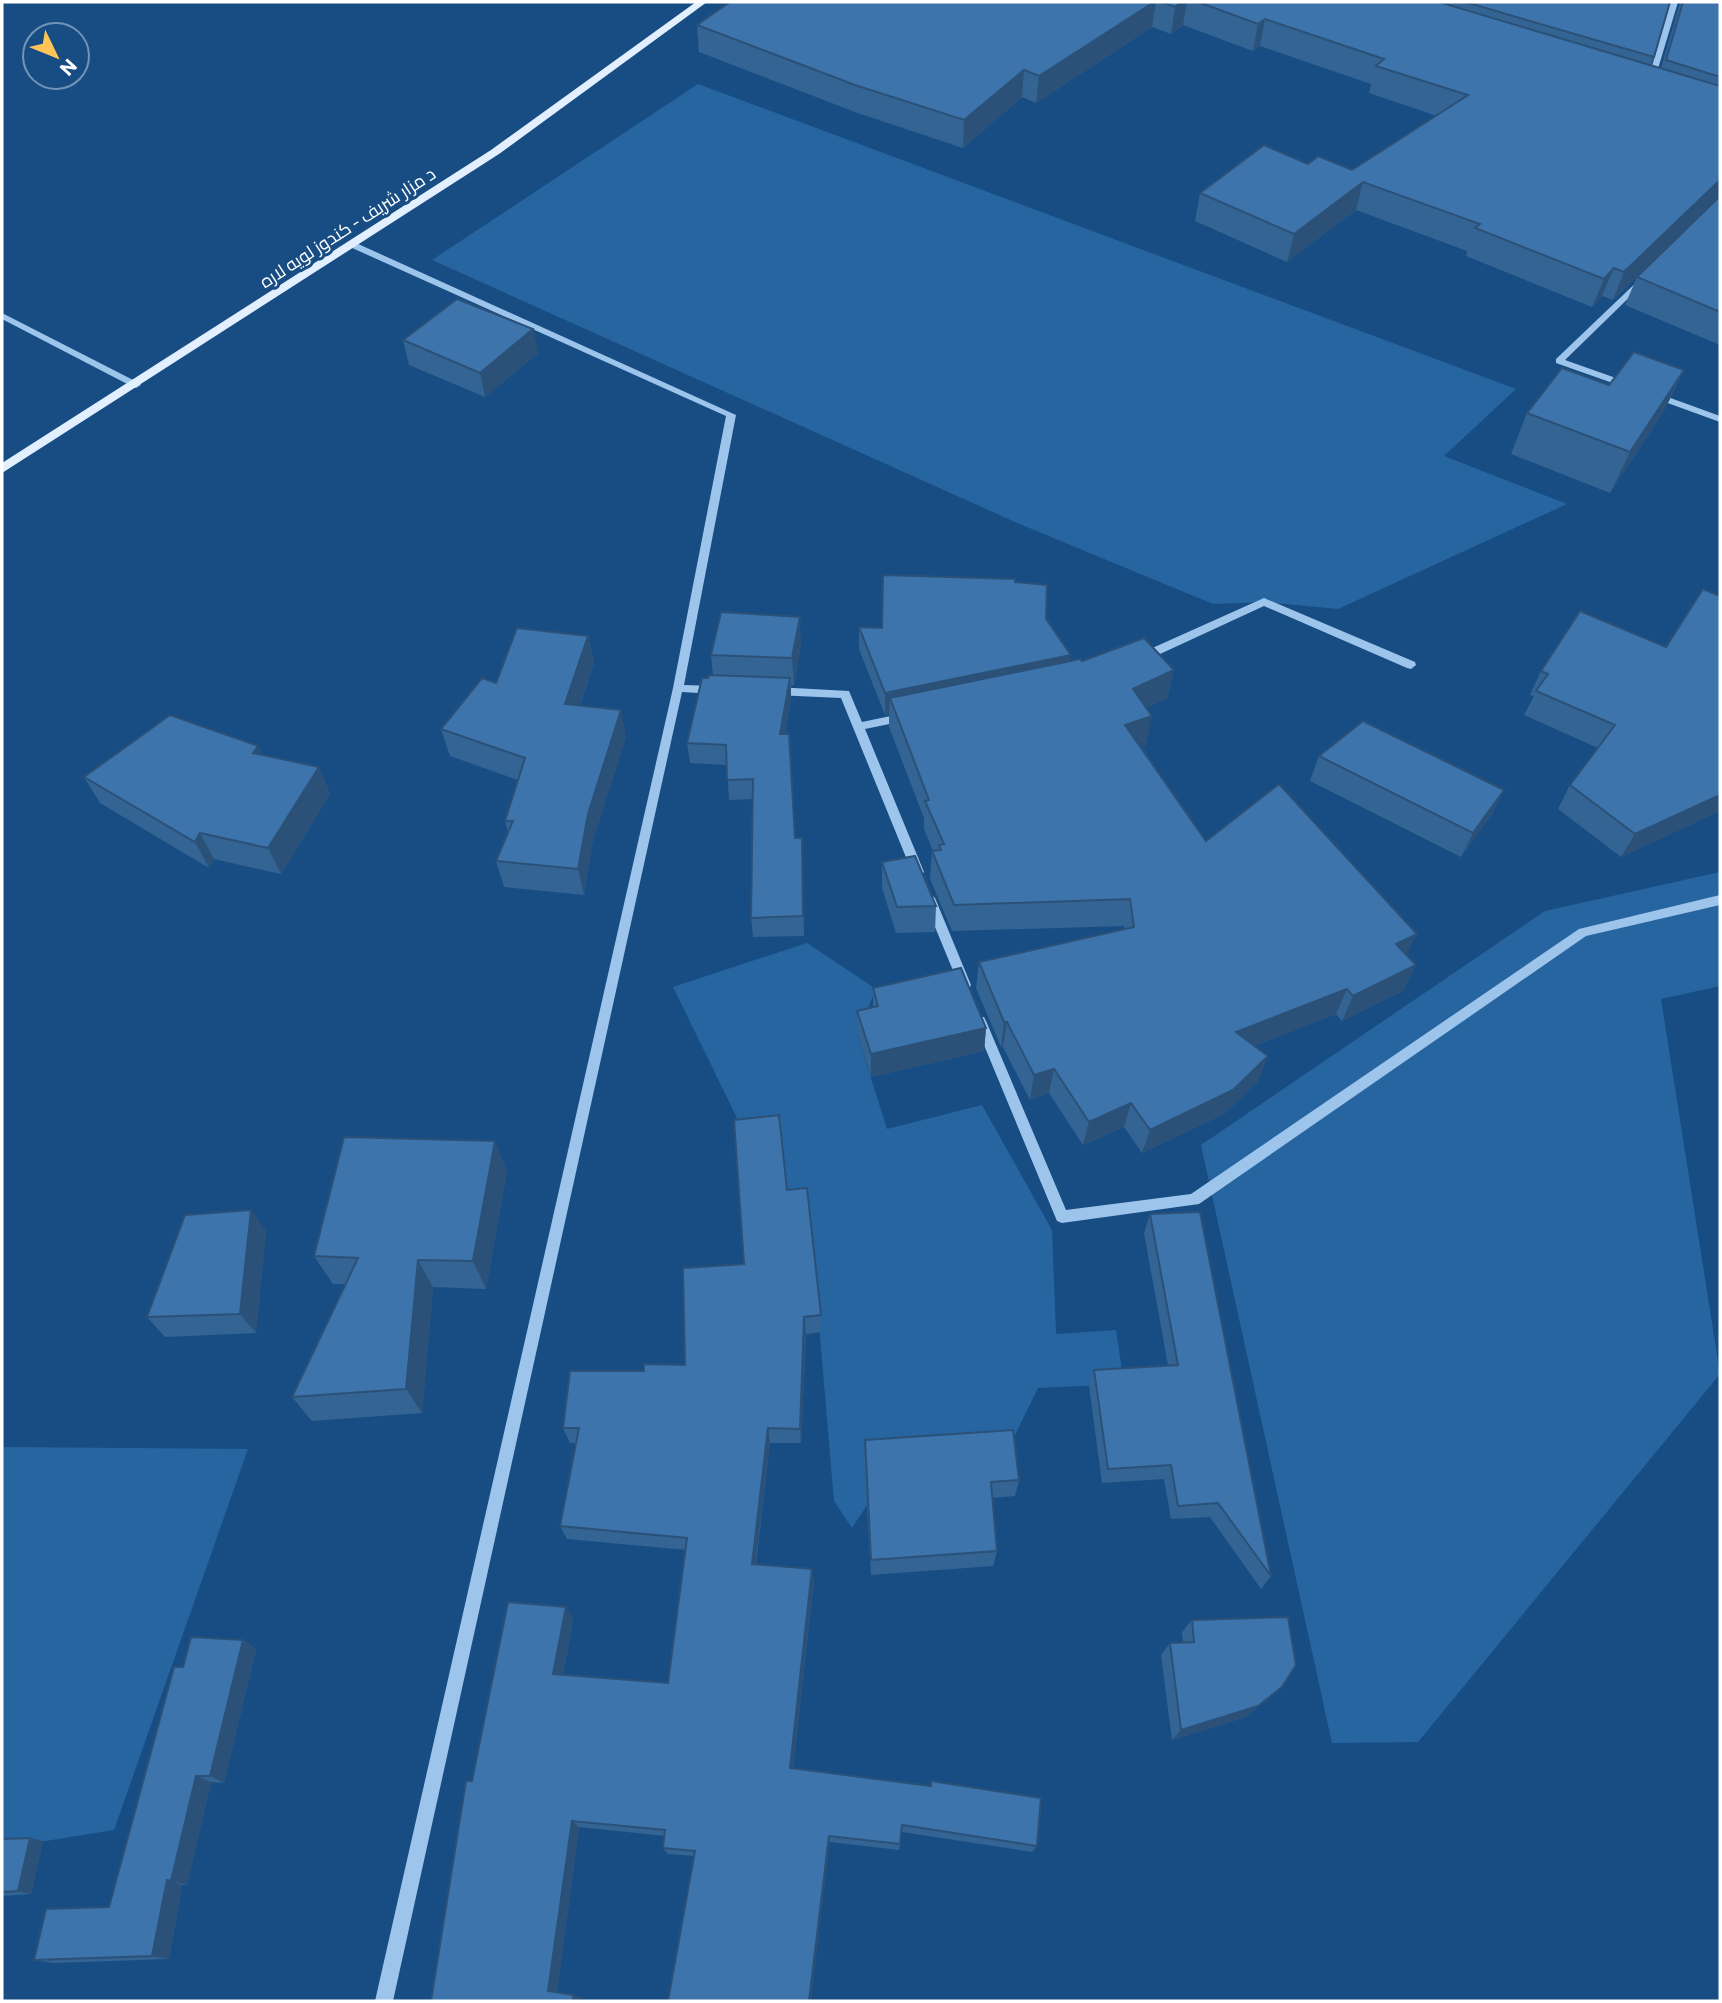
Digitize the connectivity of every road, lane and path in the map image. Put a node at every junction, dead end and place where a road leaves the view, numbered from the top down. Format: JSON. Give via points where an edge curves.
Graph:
{"nodes":[{"id":1,"x":702,"y":2,"type":"edge"},
{"id":2,"x":1674,"y":2,"type":"edge"},
{"id":3,"x":1648,"y":90,"type":"edge"},
{"id":4,"x":353,"y":245,"type":"junction"},
{"id":5,"x":1651,"y":271,"type":"edge"},
{"id":6,"x":2,"y":316,"type":"edge"},
{"id":7,"x":135,"y":385,"type":"junction"},
{"id":8,"x":1633,"y":387,"type":"edge"},
{"id":9,"x":1646,"y":392,"type":"edge"},
{"id":10,"x":1720,"y":419,"type":"edge"},
{"id":11,"x":2,"y":468,"type":"edge"},
{"id":12,"x":1126,"y":665,"type":"edge"},
{"id":13,"x":1411,"y":665,"type":"dead end"},
{"id":14,"x":678,"y":688,"type":"junction"},
{"id":15,"x":733,"y":690,"type":"edge"},
{"id":16,"x":761,"y":691,"type":"edge"},
{"id":17,"x":912,"y":716,"type":"edge"},
{"id":18,"x":858,"y":727,"type":"junction"},
{"id":19,"x":1720,"y":900,"type":"edge"},
{"id":20,"x":971,"y":998,"type":"edge"},
{"id":21,"x":976,"y":1011,"type":"edge"},
{"id":22,"x":384,"y":2001,"type":"edge"}],
"edges":[{"from":1,"to":4,"type":"main road","name":"د مزار شریف - کندوز لویه لاره","via":[[495,152]]},
{"from":2,"to":3,"type":"lane"},
{"from":4,"to":7,"type":"main road","name":"د مزار شریف - کندوز لویه لاره"},
{"from":4,"to":14,"type":"street","via":[[731,415]]},
{"from":5,"to":8,"type":"street","via":[[1559,360]]},
{"from":6,"to":7,"type":"street"},
{"from":7,"to":11,"type":"main road","name":"د مزار شریف - کندوز لویه لاره"},
{"from":9,"to":10,"type":"street"},
{"from":12,"to":13,"type":"street","via":[[1264,602]]},
{"from":14,"to":15,"type":"street"},
{"from":14,"to":22,"type":"street"},
{"from":16,"to":18,"type":"street","via":[[845,694]]},
{"from":17,"to":18,"type":"street"},
{"from":18,"to":20,"type":"street"},
{"from":19,"to":21,"type":"street","via":[[1583,932],[1194,1200],[1062,1217]]}]}
